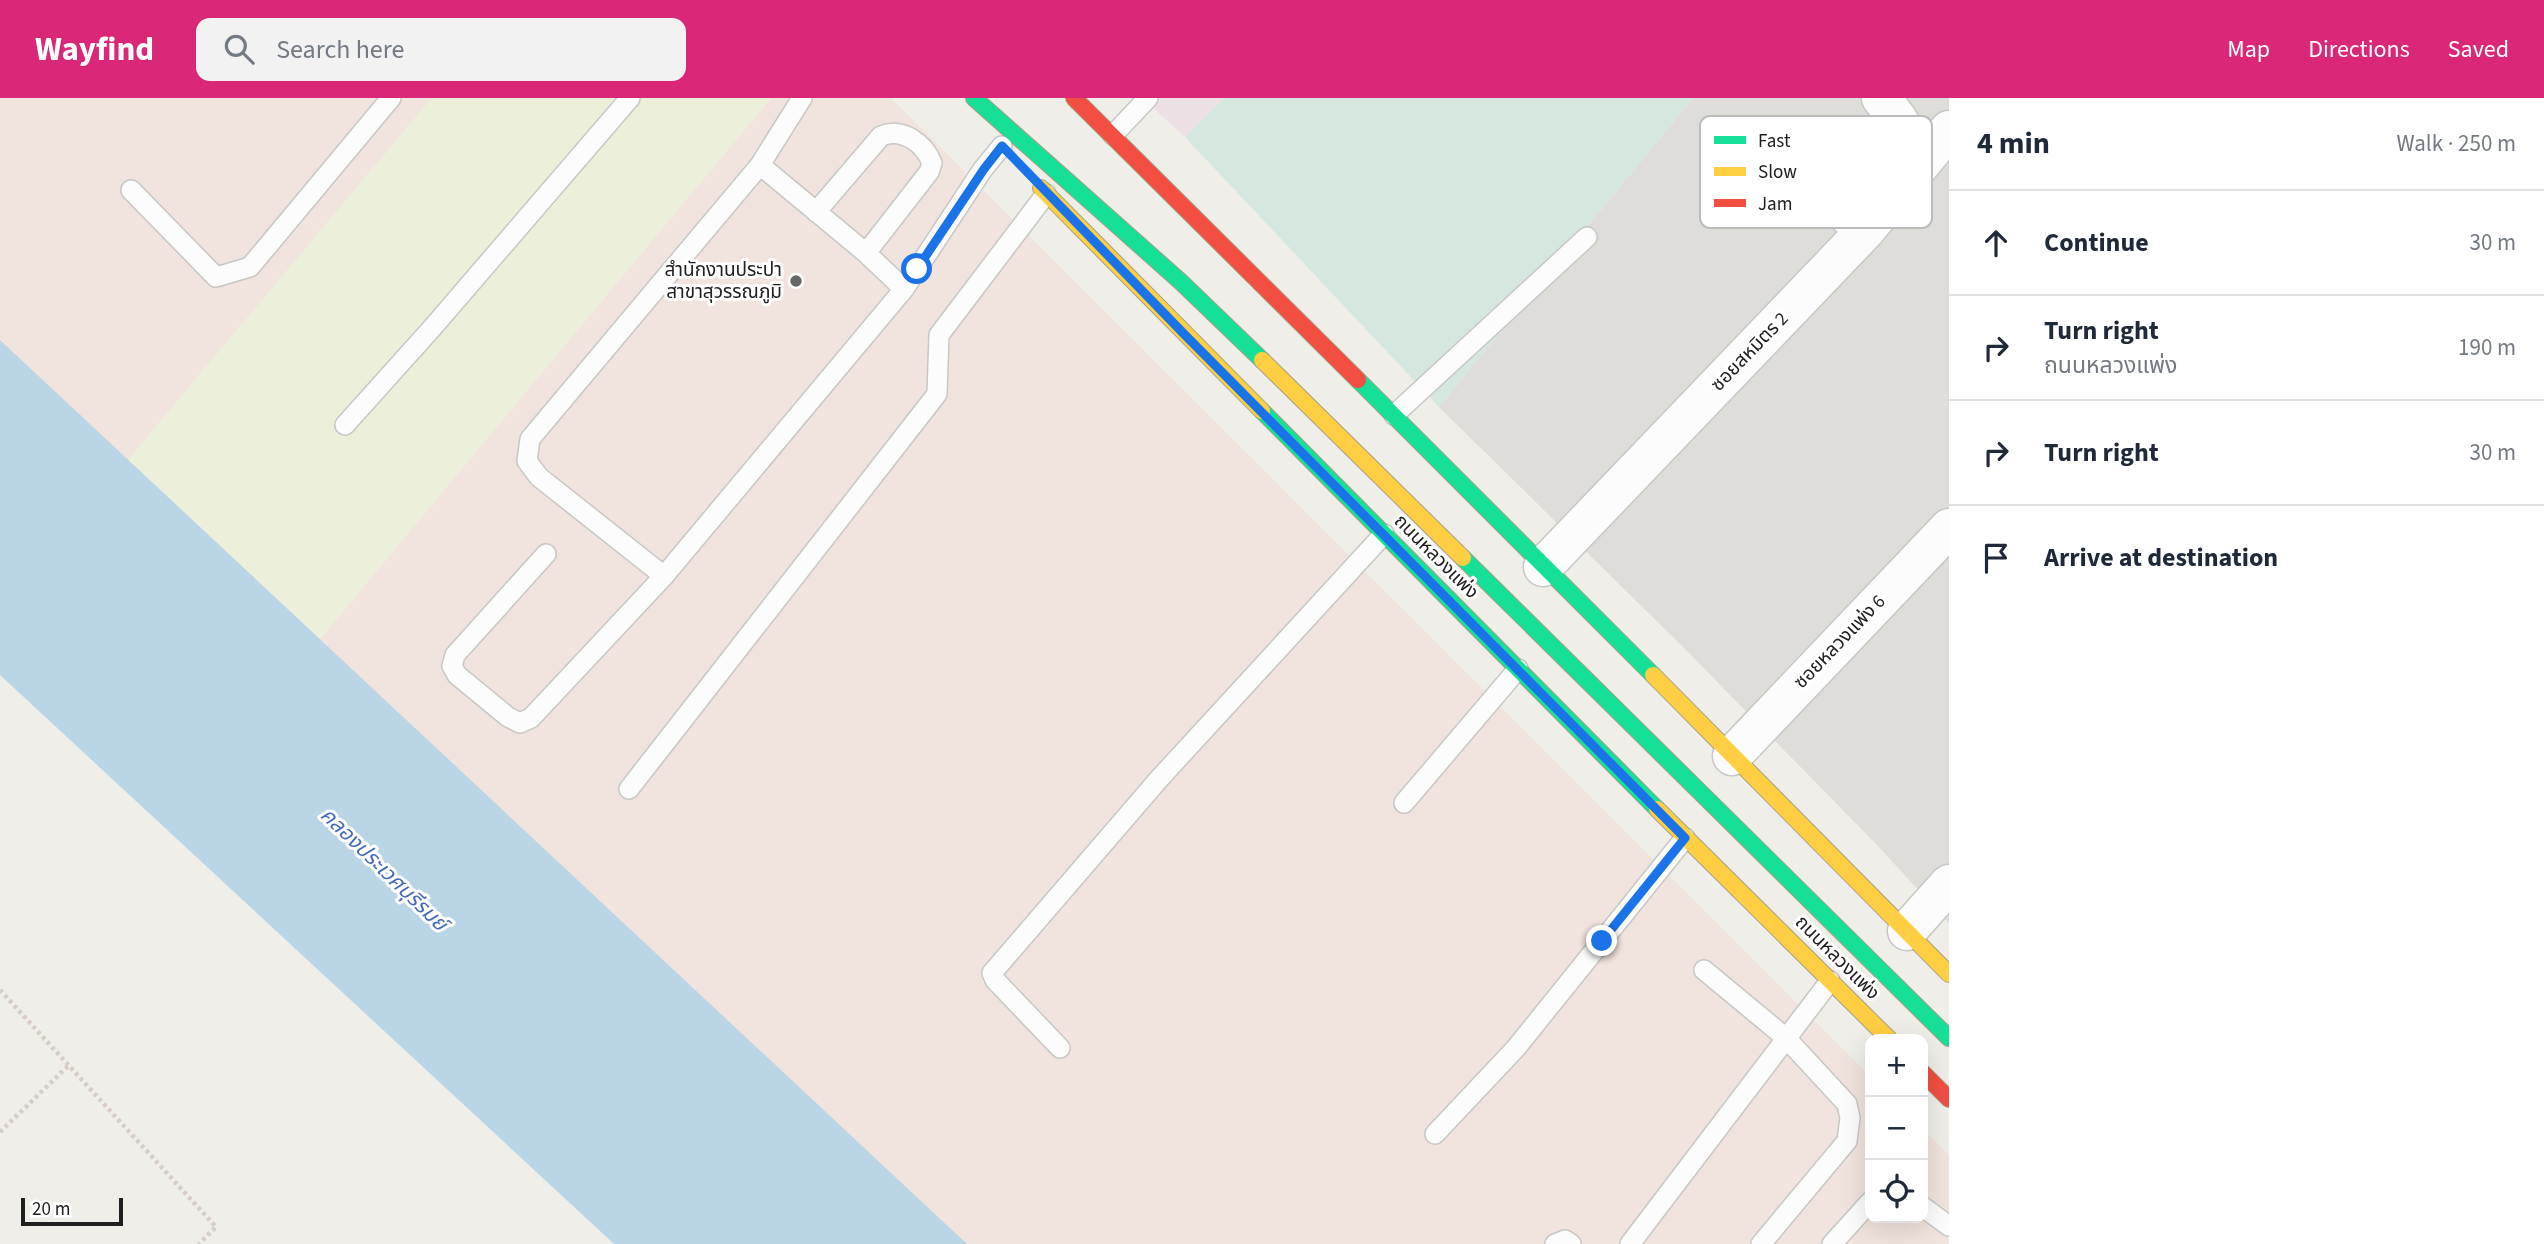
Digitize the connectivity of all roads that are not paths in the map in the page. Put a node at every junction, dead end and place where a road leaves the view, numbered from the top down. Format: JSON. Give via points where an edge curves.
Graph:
{"nodes":[{"id":1,"x":391,"y":98,"type":"edge"},
{"id":2,"x":630,"y":98,"type":"edge"},
{"id":3,"x":802,"y":98,"type":"edge"},
{"id":4,"x":960,"y":98,"type":"edge"},
{"id":5,"x":974,"y":98,"type":"edge"},
{"id":6,"x":1074,"y":98,"type":"edge"},
{"id":7,"x":1148,"y":98,"type":"edge"},
{"id":8,"x":1881,"y":98,"type":"edge"},
{"id":9,"x":1895,"y":116,"type":"edge"},
{"id":10,"x":1949,"y":130,"type":"edge"},
{"id":11,"x":1113,"y":135,"type":"junction"},
{"id":12,"x":1007,"y":150,"type":"joint"},
{"id":13,"x":1932,"y":150,"type":"edge"},
{"id":14,"x":760,"y":165,"type":"junction"},
{"id":15,"x":1029,"y":174,"type":"dead end"},
{"id":16,"x":131,"y":190,"type":"dead end"},
{"id":17,"x":1046,"y":194,"type":"junction"},
{"id":18,"x":816,"y":212,"type":"junction"},
{"id":19,"x":1862,"y":228,"type":"edge"},
{"id":20,"x":1867,"y":228,"type":"edge"},
{"id":21,"x":1865,"y":231,"type":"junction"},
{"id":22,"x":1587,"y":237,"type":"dead end"},
{"id":23,"x":866,"y":253,"type":"junction"},
{"id":24,"x":904,"y":289,"type":"junction"},
{"id":25,"x":1394,"y":415,"type":"junction"},
{"id":26,"x":345,"y":425,"type":"dead end"},
{"id":27,"x":1949,"y":528,"type":"edge"},
{"id":28,"x":1384,"y":534,"type":"junction"},
{"id":29,"x":546,"y":554,"type":"dead end"},
{"id":30,"x":1543,"y":567,"type":"junction"},
{"id":31,"x":664,"y":576,"type":"junction"},
{"id":32,"x":1518,"y":669,"type":"junction"},
{"id":33,"x":1732,"y":756,"type":"junction"},
{"id":34,"x":629,"y":789,"type":"dead end"},
{"id":35,"x":1404,"y":803,"type":"dead end"},
{"id":36,"x":1685,"y":838,"type":"junction"},
{"id":37,"x":1949,"y":884,"type":"edge"},
{"id":38,"x":1907,"y":931,"type":"junction"},
{"id":39,"x":1704,"y":970,"type":"dead end"},
{"id":40,"x":1949,"y":974,"type":"edge"},
{"id":41,"x":1830,"y":981,"type":"junction"},
{"id":42,"x":1884,"y":1034,"type":"edge"},
{"id":43,"x":1786,"y":1038,"type":"junction"},
{"id":44,"x":1949,"y":1038,"type":"edge"},
{"id":45,"x":1060,"y":1048,"type":"dead end"},
{"id":46,"x":1928,"y":1078,"type":"edge"},
{"id":47,"x":1949,"y":1099,"type":"edge"},
{"id":48,"x":1435,"y":1134,"type":"dead end"},
{"id":49,"x":1865,"y":1208,"type":"edge"},
{"id":50,"x":1928,"y":1211,"type":"edge"},
{"id":51,"x":1949,"y":1226,"type":"edge"},
{"id":52,"x":1555,"y":1244,"type":"edge"},
{"id":53,"x":1571,"y":1244,"type":"edge"},
{"id":54,"x":1630,"y":1244,"type":"edge"},
{"id":55,"x":1761,"y":1244,"type":"edge"},
{"id":56,"x":1832,"y":1244,"type":"edge"}],
"edges":[{"from":1,"to":16,"type":"lane","via":[[250,267],[216,276]]},
{"from":2,"to":26,"type":"lane"},
{"from":3,"to":14,"type":"lane"},
{"from":4,"to":12,"type":"main road"},
{"from":5,"to":44,"type":"main road","via":[[1237,335]]},
{"from":6,"to":11,"type":"main road"},
{"from":7,"to":11,"type":"lane"},
{"from":8,"to":9,"type":"street"},
{"from":10,"to":13,"type":"street","name":"ซอยสหมิตร 2"},
{"from":11,"to":25,"type":"main road"},
{"from":12,"to":24,"type":"lane","via":[[984,169]]},
{"from":14,"to":18,"type":"lane"},
{"from":14,"to":31,"type":"lane","via":[[530,439],[527,461],[539,477]]},
{"from":15,"to":17,"type":"main road","name":"ถนนหลวงแพ่ง"},
{"from":17,"to":28,"type":"main road","name":"ถนนหลวงแพ่ง"},
{"from":17,"to":34,"type":"lane","via":[[939,335],[937,394]]},
{"from":18,"to":23,"type":"lane"},
{"from":18,"to":23,"type":"lane","via":[[881,136],[901,134],[917,143],[929,155],[929,172]]},
{"from":19,"to":21,"type":"street"},
{"from":20,"to":21,"type":"street","name":"ซอยสหมิตร 2"},
{"from":21,"to":30,"type":"street","name":"ซอยสหมิตร 2"},
{"from":22,"to":25,"type":"lane"},
{"from":23,"to":24,"type":"lane"},
{"from":24,"to":31,"type":"lane"},
{"from":25,"to":30,"type":"main road"},
{"from":27,"to":33,"type":"street","name":"ซอยหลวงแพ่ง 6"},
{"from":28,"to":32,"type":"main road","name":"ถนนหลวงแพ่ง"},
{"from":28,"to":45,"type":"lane","via":[[1159,779],[992,973]]},
{"from":29,"to":31,"type":"lane","via":[[455,655],[452,666],[467,684],[520,723],[531,718]]},
{"from":30,"to":33,"type":"main road"},
{"from":32,"to":35,"type":"lane"},
{"from":32,"to":36,"type":"main road","name":"ถนนหลวงแพ่ง"},
{"from":33,"to":38,"type":"main road"},
{"from":36,"to":41,"type":"main road","name":"ถนนหลวงแพ่ง"},
{"from":36,"to":48,"type":"lane","via":[[1516,1048]]},
{"from":37,"to":38,"type":"street"},
{"from":38,"to":40,"type":"main road"},
{"from":39,"to":43,"type":"lane"},
{"from":41,"to":42,"type":"main road","name":"ถนนหลวงแพ่ง"},
{"from":41,"to":43,"type":"lane"},
{"from":43,"to":54,"type":"lane"},
{"from":43,"to":55,"type":"lane","via":[[1847,1104],[1850,1118],[1847,1141]]},
{"from":46,"to":47,"type":"main road"},
{"from":49,"to":56,"type":"lane"},
{"from":50,"to":51,"type":"lane"},
{"from":52,"to":53,"type":"lane","via":[[1565,1240]]}]}
